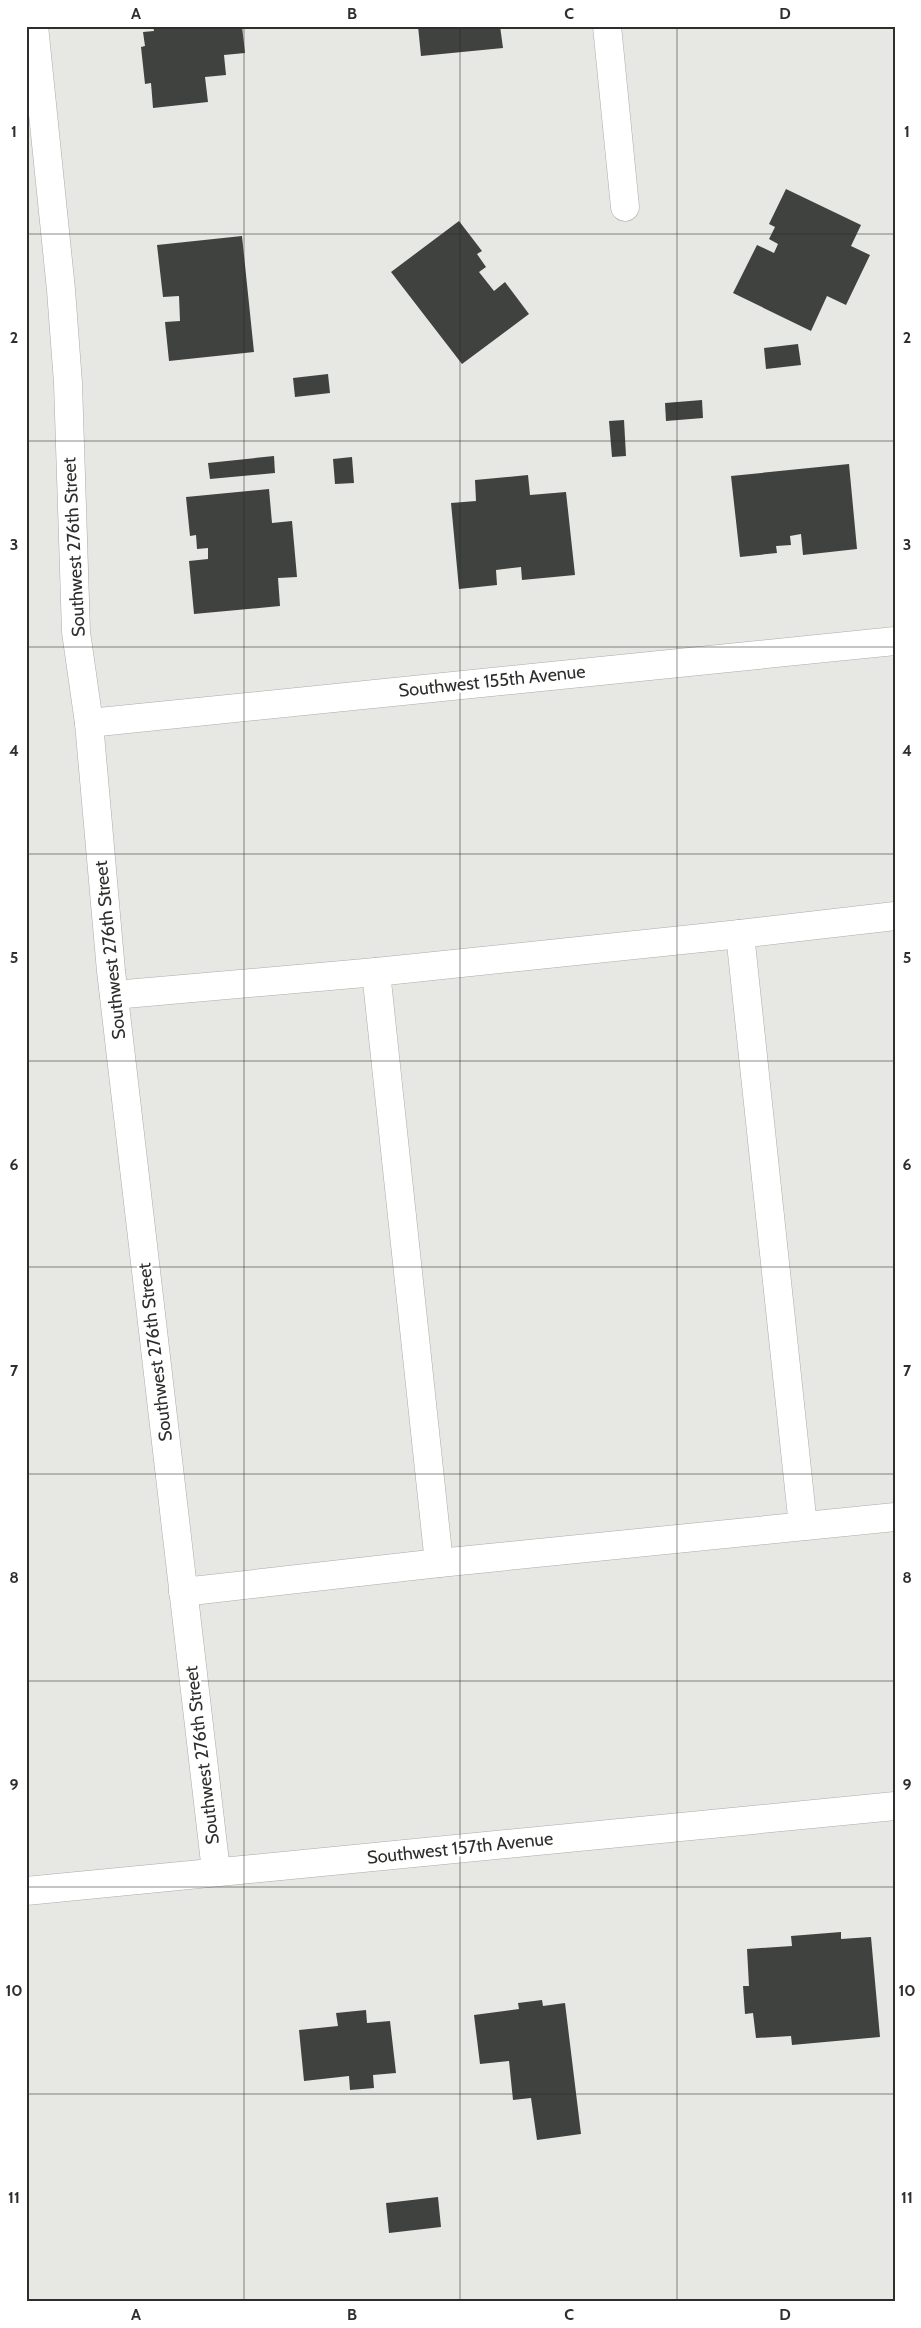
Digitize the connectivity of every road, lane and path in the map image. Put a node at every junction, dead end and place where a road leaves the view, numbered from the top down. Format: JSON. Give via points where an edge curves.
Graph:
{"nodes":[{"id":1,"x":34,"y":26,"type":"edge"},
{"id":2,"x":607,"y":26,"type":"edge"},
{"id":3,"x":625,"y":207,"type":"dead end"},
{"id":4,"x":895,"y":641,"type":"edge"},
{"id":5,"x":89,"y":723,"type":"junction"},
{"id":6,"x":895,"y":916,"type":"edge"},
{"id":7,"x":740,"y":934,"type":"junction"},
{"id":8,"x":376,"y":972,"type":"junction"},
{"id":9,"x":114,"y":995,"type":"junction"},
{"id":10,"x":895,"y":1518,"type":"edge"},
{"id":11,"x":803,"y":1526,"type":"junction"},
{"id":12,"x":439,"y":1563,"type":"junction"},
{"id":13,"x":183,"y":1592,"type":"junction"},
{"id":14,"x":895,"y":1806,"type":"edge"},
{"id":15,"x":216,"y":1871,"type":"junction"},
{"id":16,"x":26,"y":1891,"type":"edge"}],
"edges":[{"from":1,"to":5,"type":"street","name":"Southwest 276th Street","via":[[62,299],[76,632]]},
{"from":2,"to":3,"type":"street"},
{"from":4,"to":5,"type":"street","name":"Southwest 155th Avenue"},
{"from":5,"to":9,"type":"street","name":"Southwest 276th Street"},
{"from":6,"to":7,"type":"street"},
{"from":7,"to":8,"type":"street"},
{"from":7,"to":11,"type":"street"},
{"from":8,"to":9,"type":"street"},
{"from":8,"to":12,"type":"street"},
{"from":9,"to":13,"type":"street","name":"Southwest 276th Street"},
{"from":10,"to":11,"type":"street"},
{"from":11,"to":12,"type":"street"},
{"from":12,"to":13,"type":"street"},
{"from":13,"to":15,"type":"street","name":"Southwest 276th Street"},
{"from":14,"to":15,"type":"street","name":"Southwest 157th Avenue"},
{"from":15,"to":16,"type":"street","name":"Southwest 157th Avenue"}]}
